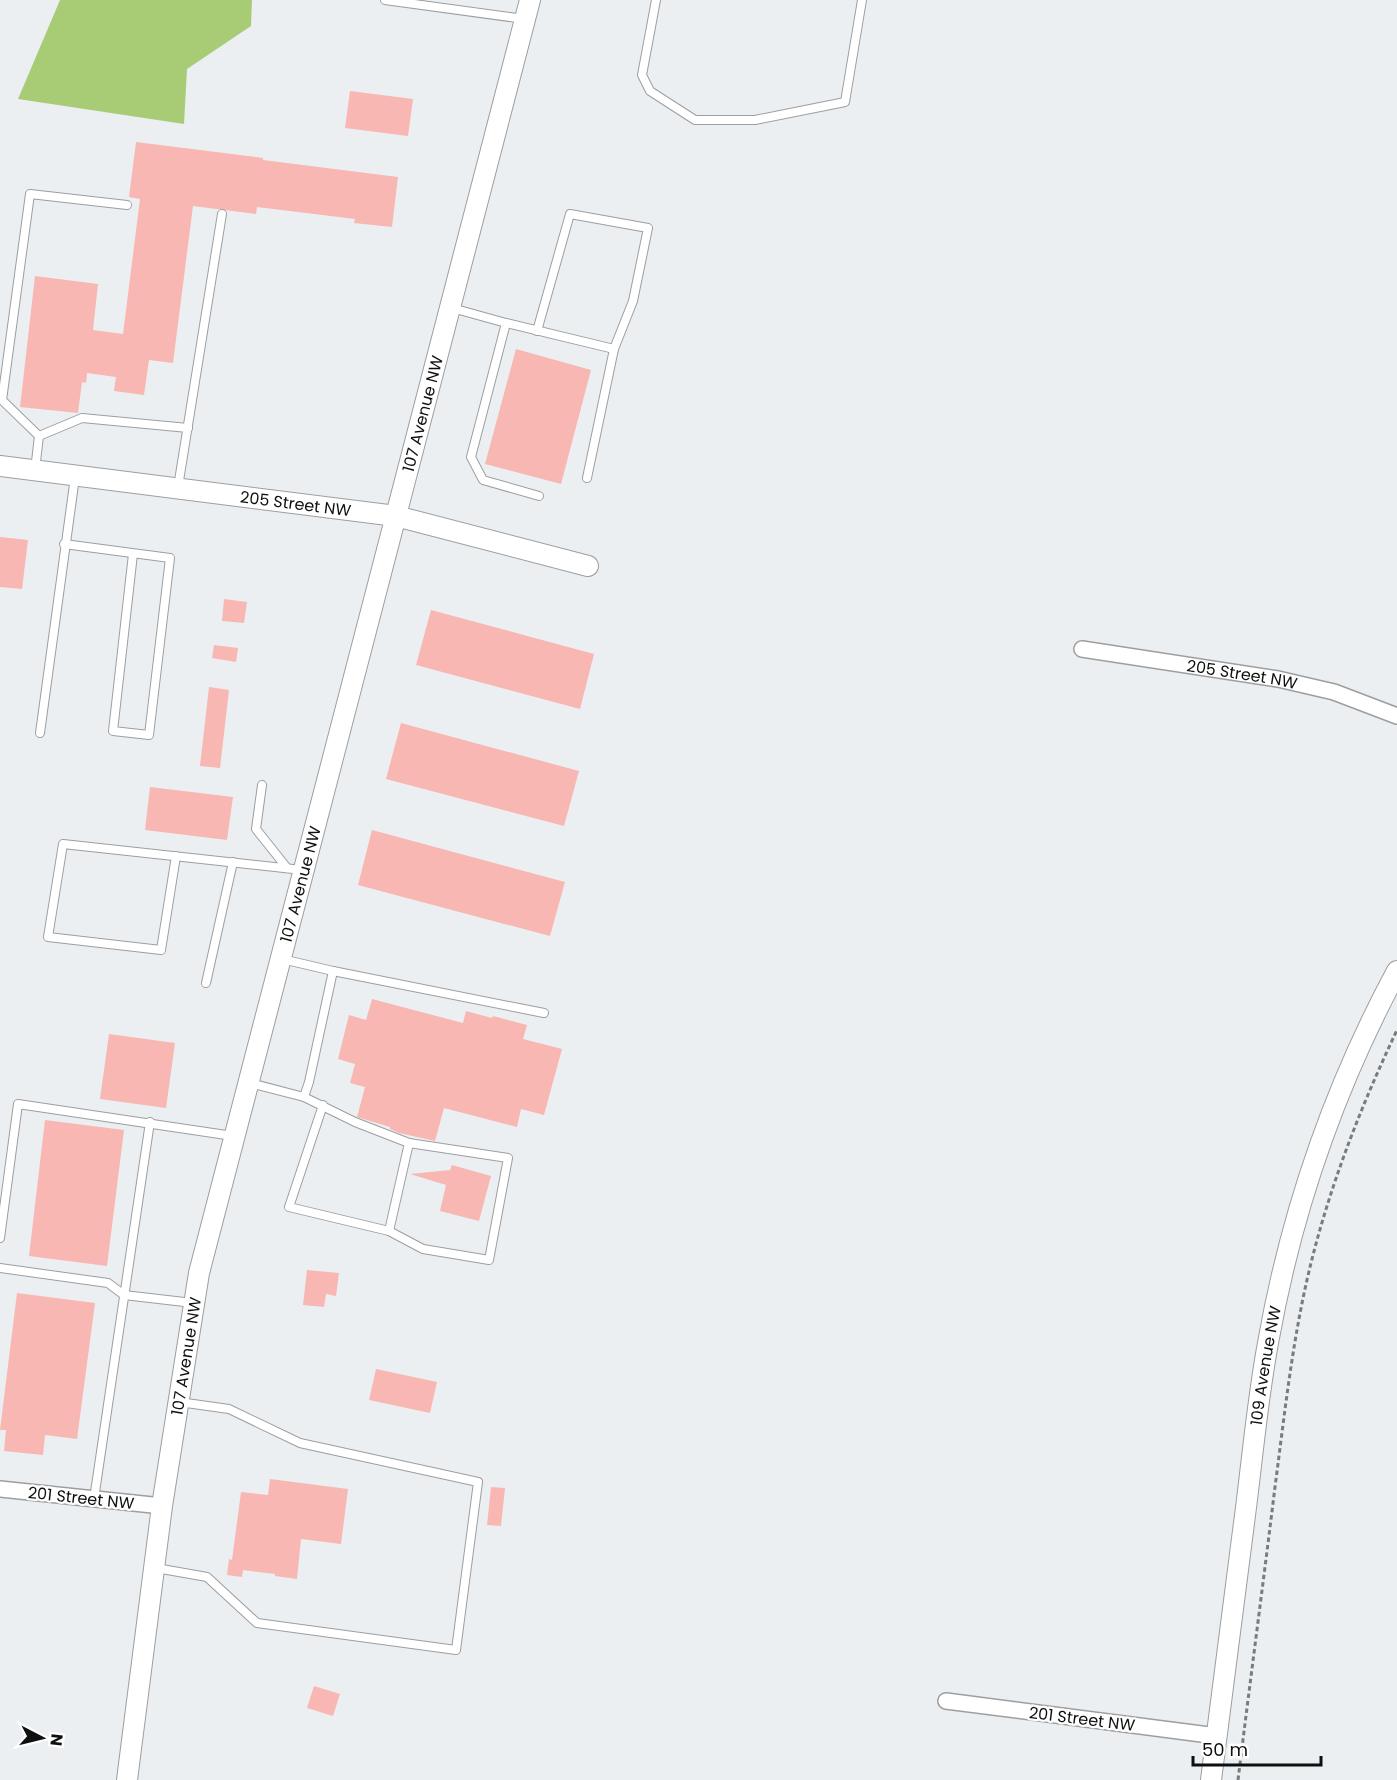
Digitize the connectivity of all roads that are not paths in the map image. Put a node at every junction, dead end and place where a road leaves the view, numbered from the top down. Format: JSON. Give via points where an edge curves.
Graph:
{"nodes":[{"id":1,"x":384,"y":0,"type":"edge"},
{"id":2,"x":656,"y":0,"type":"edge"},
{"id":3,"x":862,"y":0,"type":"edge"},
{"id":4,"x":528,"y":9,"type":"edge"},
{"id":5,"x":127,"y":205,"type":"dead end"},
{"id":6,"x":222,"y":214,"type":"dead end"},
{"id":7,"x":450,"y":308,"type":"junction"},
{"id":8,"x":507,"y":323,"type":"junction"},
{"id":9,"x":537,"y":330,"type":"junction"},
{"id":10,"x":614,"y":350,"type":"junction"},
{"id":11,"x":188,"y":428,"type":"junction"},
{"id":12,"x":39,"y":436,"type":"junction"},
{"id":13,"x":0,"y":466,"type":"edge"},
{"id":14,"x":35,"y":470,"type":"junction"},
{"id":15,"x":75,"y":475,"type":"junction"},
{"id":16,"x":587,"y":478,"type":"dead end"},
{"id":17,"x":178,"y":489,"type":"junction"},
{"id":18,"x":539,"y":496,"type":"dead end"},
{"id":19,"x":396,"y":516,"type":"junction"},
{"id":20,"x":64,"y":544,"type":"junction"},
{"id":21,"x":133,"y":554,"type":"junction"},
{"id":22,"x":588,"y":566,"type":"dead end"},
{"id":23,"x":1082,"y":649,"type":"dead end"},
{"id":24,"x":1397,"y":716,"type":"edge"},
{"id":25,"x":40,"y":733,"type":"dead end"},
{"id":26,"x":262,"y":785,"type":"dead end"},
{"id":27,"x":176,"y":856,"type":"junction"},
{"id":28,"x":233,"y":862,"type":"junction"},
{"id":29,"x":295,"y":869,"type":"junction"},
{"id":30,"x":281,"y":958,"type":"junction"},
{"id":31,"x":333,"y":971,"type":"junction"},
{"id":32,"x":1397,"y":971,"type":"edge"},
{"id":33,"x":206,"y":983,"type":"dead end"},
{"id":34,"x":544,"y":1013,"type":"dead end"},
{"id":35,"x":248,"y":1082,"type":"junction"},
{"id":36,"x":304,"y":1097,"type":"junction"},
{"id":37,"x":323,"y":1105,"type":"junction"},
{"id":38,"x":150,"y":1122,"type":"junction"},
{"id":39,"x":234,"y":1136,"type":"junction"},
{"id":40,"x":409,"y":1143,"type":"junction"},
{"id":41,"x":389,"y":1231,"type":"junction"},
{"id":42,"x":0,"y":1238,"type":"edge"},
{"id":43,"x":0,"y":1268,"type":"edge"},
{"id":44,"x":124,"y":1295,"type":"junction"},
{"id":45,"x":193,"y":1303,"type":"junction"},
{"id":46,"x":178,"y":1402,"type":"junction"},
{"id":47,"x":0,"y":1489,"type":"edge"},
{"id":48,"x":94,"y":1499,"type":"junction"},
{"id":49,"x":162,"y":1506,"type":"junction"},
{"id":50,"x":154,"y":1568,"type":"junction"},
{"id":51,"x":946,"y":1701,"type":"dead end"},
{"id":52,"x":1217,"y":1736,"type":"junction"},
{"id":53,"x":127,"y":1780,"type":"edge"},
{"id":54,"x":1211,"y":1780,"type":"edge"}],
"edges":[{"from":1,"to":4,"type":"lane"},
{"from":2,"to":3,"type":"lane","via":[[642,75],[650,91],[695,120],[755,120],[845,102]]},
{"from":4,"to":7,"type":"street","name":"107 Avenue NW"},
{"from":5,"to":12,"type":"lane","via":[[30,194],[2,400]]},
{"from":6,"to":11,"type":"lane"},
{"from":7,"to":8,"type":"lane"},
{"from":7,"to":19,"type":"street","name":"107 Avenue NW"},
{"from":8,"to":9,"type":"lane"},
{"from":8,"to":18,"type":"lane","via":[[471,458],[483,480]]},
{"from":9,"to":10,"type":"lane"},
{"from":9,"to":10,"type":"lane","via":[[570,214],[648,228],[633,301]]},
{"from":10,"to":16,"type":"lane"},
{"from":11,"to":12,"type":"lane","via":[[82,418]]},
{"from":11,"to":17,"type":"lane"},
{"from":12,"to":14,"type":"lane"},
{"from":13,"to":14,"type":"street","name":"205 Street NW"},
{"from":14,"to":15,"type":"street","name":"205 Street NW"},
{"from":15,"to":17,"type":"street","name":"205 Street NW"},
{"from":15,"to":20,"type":"lane"},
{"from":17,"to":19,"type":"street","name":"205 Street NW"},
{"from":19,"to":22,"type":"street","name":"205 Street NW"},
{"from":19,"to":29,"type":"street","name":"107 Avenue NW"},
{"from":20,"to":21,"type":"lane"},
{"from":20,"to":25,"type":"lane"},
{"from":21,"to":21,"type":"lane","via":[[170,558],[149,735],[113,731]]},
{"from":23,"to":24,"type":"street","name":"205 Street NW","via":[[1278,679],[1334,692]]},
{"from":26,"to":29,"type":"lane","via":[[256,829]]},
{"from":27,"to":27,"type":"lane","via":[[63,844],[48,937],[160,950]]},
{"from":27,"to":28,"type":"lane"},
{"from":28,"to":29,"type":"lane"},
{"from":28,"to":33,"type":"lane"},
{"from":29,"to":30,"type":"street","name":"107 Avenue NW"},
{"from":30,"to":31,"type":"lane"},
{"from":30,"to":35,"type":"street","name":"107 Avenue NW"},
{"from":31,"to":34,"type":"lane"},
{"from":31,"to":36,"type":"lane"},
{"from":32,"to":52,"type":"street","name":"109 Avenue NW","via":[[1354,1056],[1328,1121],[1284,1266],[1268,1344]]},
{"from":35,"to":36,"type":"lane"},
{"from":35,"to":39,"type":"street","name":"107 Avenue NW"},
{"from":36,"to":37,"type":"lane"},
{"from":37,"to":40,"type":"lane"},
{"from":37,"to":41,"type":"lane","via":[[289,1207]]},
{"from":38,"to":39,"type":"lane"},
{"from":38,"to":42,"type":"lane","via":[[18,1104]]},
{"from":38,"to":44,"type":"lane"},
{"from":39,"to":45,"type":"street","name":"107 Avenue NW"},
{"from":40,"to":41,"type":"lane"},
{"from":40,"to":41,"type":"lane","via":[[508,1158],[489,1260],[423,1249]]},
{"from":43,"to":44,"type":"lane","via":[[108,1283]]},
{"from":44,"to":45,"type":"lane"},
{"from":44,"to":48,"type":"lane"},
{"from":45,"to":46,"type":"street","name":"107 Avenue NW"},
{"from":46,"to":49,"type":"street","name":"107 Avenue NW"},
{"from":46,"to":50,"type":"lane","via":[[230,1409],[300,1443],[478,1482],[456,1650],[256,1623],[207,1577]]},
{"from":47,"to":48,"type":"street","name":"201 Street NW"},
{"from":48,"to":49,"type":"street","name":"201 Street NW"},
{"from":49,"to":50,"type":"street","name":"107 Avenue NW"},
{"from":50,"to":53,"type":"street","name":"107 Avenue NW"},
{"from":51,"to":52,"type":"street","name":"201 Street NW"},
{"from":52,"to":54,"type":"street","name":"109 Avenue NW"}]}
